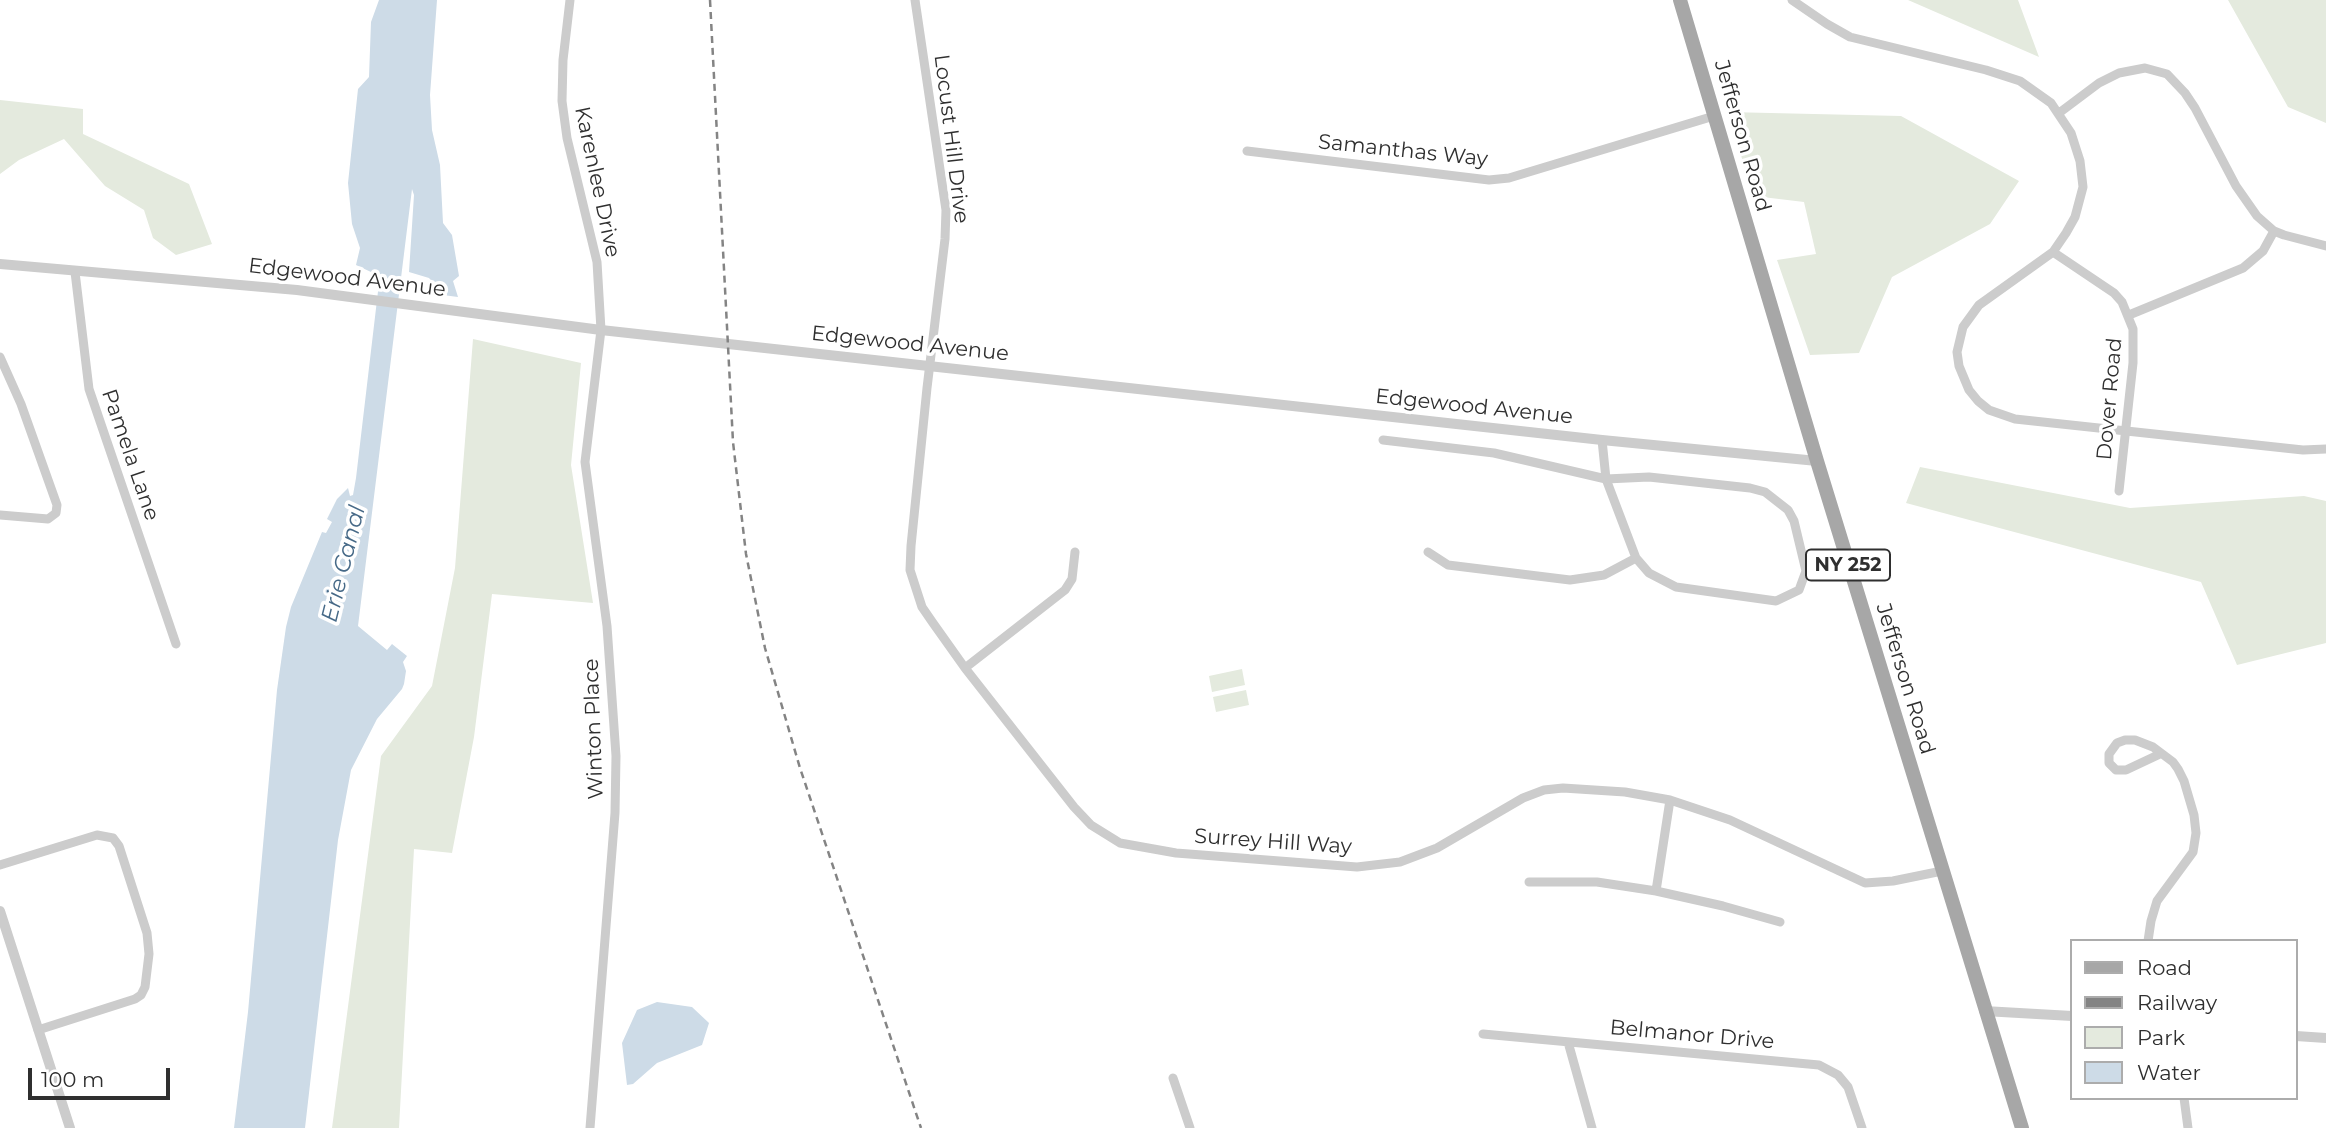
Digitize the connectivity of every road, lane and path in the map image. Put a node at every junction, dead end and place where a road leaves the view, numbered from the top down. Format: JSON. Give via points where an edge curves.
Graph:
{"nodes":[{"id":1,"x":570,"y":0,"type":"edge"},
{"id":2,"x":915,"y":0,"type":"edge"},
{"id":3,"x":1680,"y":0,"type":"edge"},
{"id":4,"x":1792,"y":0,"type":"edge"},
{"id":5,"x":2059,"y":113,"type":"junction"},
{"id":6,"x":1714,"y":116,"type":"junction"},
{"id":7,"x":1247,"y":151,"type":"dead end"},
{"id":8,"x":2274,"y":231,"type":"junction"},
{"id":9,"x":2326,"y":246,"type":"edge"},
{"id":10,"x":2053,"y":252,"type":"junction"},
{"id":11,"x":0,"y":264,"type":"edge"},
{"id":12,"x":75,"y":272,"type":"junction"},
{"id":13,"x":2129,"y":315,"type":"junction"},
{"id":14,"x":601,"y":330,"type":"junction"},
{"id":15,"x":0,"y":357,"type":"edge"},
{"id":16,"x":930,"y":366,"type":"junction"},
{"id":17,"x":2126,"y":431,"type":"junction"},
{"id":18,"x":1383,"y":440,"type":"dead end"},
{"id":19,"x":1602,"y":440,"type":"junction"},
{"id":20,"x":2326,"y":449,"type":"edge"},
{"id":21,"x":1817,"y":461,"type":"junction"},
{"id":22,"x":1606,"y":479,"type":"junction"},
{"id":23,"x":2119,"y":491,"type":"dead end"},
{"id":24,"x":0,"y":515,"type":"edge"},
{"id":25,"x":1075,"y":552,"type":"dead end"},
{"id":26,"x":1428,"y":552,"type":"dead end"},
{"id":27,"x":1636,"y":558,"type":"junction"},
{"id":28,"x":176,"y":644,"type":"dead end"},
{"id":29,"x":965,"y":668,"type":"junction"},
{"id":30,"x":2160,"y":754,"type":"junction"},
{"id":31,"x":1670,"y":800,"type":"junction"},
{"id":32,"x":0,"y":865,"type":"edge"},
{"id":33,"x":1942,"y":872,"type":"junction"},
{"id":34,"x":1529,"y":882,"type":"dead end"},
{"id":35,"x":1656,"y":891,"type":"junction"},
{"id":36,"x":0,"y":911,"type":"edge"},
{"id":37,"x":1780,"y":922,"type":"dead end"},
{"id":38,"x":2148,"y":939,"type":"edge"},
{"id":39,"x":1984,"y":1011,"type":"junction"},
{"id":40,"x":2070,"y":1016,"type":"edge"},
{"id":41,"x":38,"y":1030,"type":"junction"},
{"id":42,"x":1483,"y":1034,"type":"dead end"},
{"id":43,"x":2298,"y":1035,"type":"edge"},
{"id":44,"x":2326,"y":1038,"type":"edge"},
{"id":45,"x":1568,"y":1042,"type":"junction"},
{"id":46,"x":1174,"y":1078,"type":"dead end"},
{"id":47,"x":2184,"y":1100,"type":"edge"},
{"id":48,"x":70,"y":1128,"type":"edge"},
{"id":49,"x":590,"y":1128,"type":"edge"},
{"id":50,"x":1190,"y":1128,"type":"edge"},
{"id":51,"x":1592,"y":1128,"type":"edge"},
{"id":52,"x":1862,"y":1128,"type":"edge"},
{"id":53,"x":2022,"y":1128,"type":"edge"},
{"id":54,"x":2188,"y":1128,"type":"edge"}],
"edges":[{"from":1,"to":14,"type":"street","name":"Karenlee Drive","via":[[563,110],[597,262]]},
{"from":2,"to":16,"type":"street","name":"Locust Hill Drive","via":[[946,210]]},
{"from":3,"to":6,"type":"main road","name":"Jefferson Road","number":"NY 252"},
{"from":4,"to":5,"type":"street","via":[[1850,37],[2009,76],[2041,94]]},
{"from":5,"to":8,"type":"street","via":[[2119,73],[2145,68],[2166,74],[2195,108],[2250,207]]},
{"from":5,"to":10,"type":"street","via":[[2081,161],[2083,187],[2075,217]]},
{"from":6,"to":7,"type":"street","name":"Samanthas Way","via":[[1516,176],[1489,180]]},
{"from":6,"to":21,"type":"main road","name":"Jefferson Road","number":"NY 252"},
{"from":8,"to":9,"type":"street"},
{"from":8,"to":13,"type":"street","via":[[2263,251],[2243,268]]},
{"from":10,"to":13,"type":"street","name":"Dover Road","via":[[2114,293]]},
{"from":10,"to":17,"type":"street","via":[[1979,305],[1963,327],[1959,366],[1969,390],[1989,410],[2015,419]]},
{"from":11,"to":12,"type":"street","name":"Edgewood Avenue"},
{"from":12,"to":14,"type":"street","name":"Edgewood Avenue","via":[[342,296]]},
{"from":12,"to":28,"type":"street","name":"Pamela Lane","via":[[89,388]]},
{"from":13,"to":17,"type":"street","name":"Dover Road","via":[[2135,344]]},
{"from":14,"to":16,"type":"street","name":"Edgewood Avenue"},
{"from":14,"to":49,"type":"street","name":"Winton Place","via":[[586,462],[607,626],[616,756]]},
{"from":15,"to":24,"type":"street","via":[[57,505],[48,519]]},
{"from":16,"to":19,"type":"street","name":"Edgewood Avenue"},
{"from":16,"to":29,"type":"street","name":"Surrey Hill Way","via":[[911,570],[922,607]]},
{"from":17,"to":20,"type":"street"},
{"from":17,"to":23,"type":"street","name":"Dover Road"},
{"from":18,"to":22,"type":"street","via":[[1494,453]]},
{"from":19,"to":21,"type":"street","name":"Edgewood Avenue"},
{"from":19,"to":22,"type":"street"},
{"from":21,"to":33,"type":"main road","name":"Jefferson Road","number":"NY 252"},
{"from":22,"to":27,"type":"street"},
{"from":22,"to":27,"type":"street","via":[[1649,477],[1765,492],[1791,515],[1806,577],[1799,590],[1776,601],[1676,587],[1658,580]]},
{"from":25,"to":29,"type":"street","via":[[1072,579],[1065,590]]},
{"from":26,"to":27,"type":"street","via":[[1448,565],[1570,580],[1604,575]]},
{"from":29,"to":31,"type":"street","name":"Surrey Hill Way","via":[[1074,807],[1091,825],[1120,843],[1175,853],[1357,867],[1400,862],[1437,848],[1503,808],[1544,790],[1625,792]]},
{"from":30,"to":30,"type":"street","via":[[2126,770],[2109,763],[2112,748],[2125,740],[2146,743]]},
{"from":30,"to":38,"type":"street","via":[[2173,762],[2184,781],[2196,843],[2157,901]]},
{"from":31,"to":33,"type":"street","name":"Surrey Hill Way","via":[[1730,820],[1865,883]]},
{"from":31,"to":35,"type":"street"},
{"from":32,"to":41,"type":"street","via":[[97,835],[113,838],[147,933],[149,954],[141,995]]},
{"from":33,"to":39,"type":"main road","name":"Jefferson Road","number":"NY 252"},
{"from":34,"to":35,"type":"street","via":[[1597,882]]},
{"from":35,"to":37,"type":"street"},
{"from":36,"to":41,"type":"street"},
{"from":39,"to":40,"type":"street"},
{"from":39,"to":53,"type":"main road","name":"Jefferson Road","number":"NY 252"},
{"from":41,"to":48,"type":"street"},
{"from":42,"to":45,"type":"street","name":"Belmanor Drive"},
{"from":43,"to":44,"type":"street"},
{"from":45,"to":51,"type":"street"},
{"from":45,"to":52,"type":"street","name":"Belmanor Drive","via":[[1819,1065],[1838,1075],[1848,1087]]},
{"from":46,"to":50,"type":"street"},
{"from":47,"to":54,"type":"street"}]}
